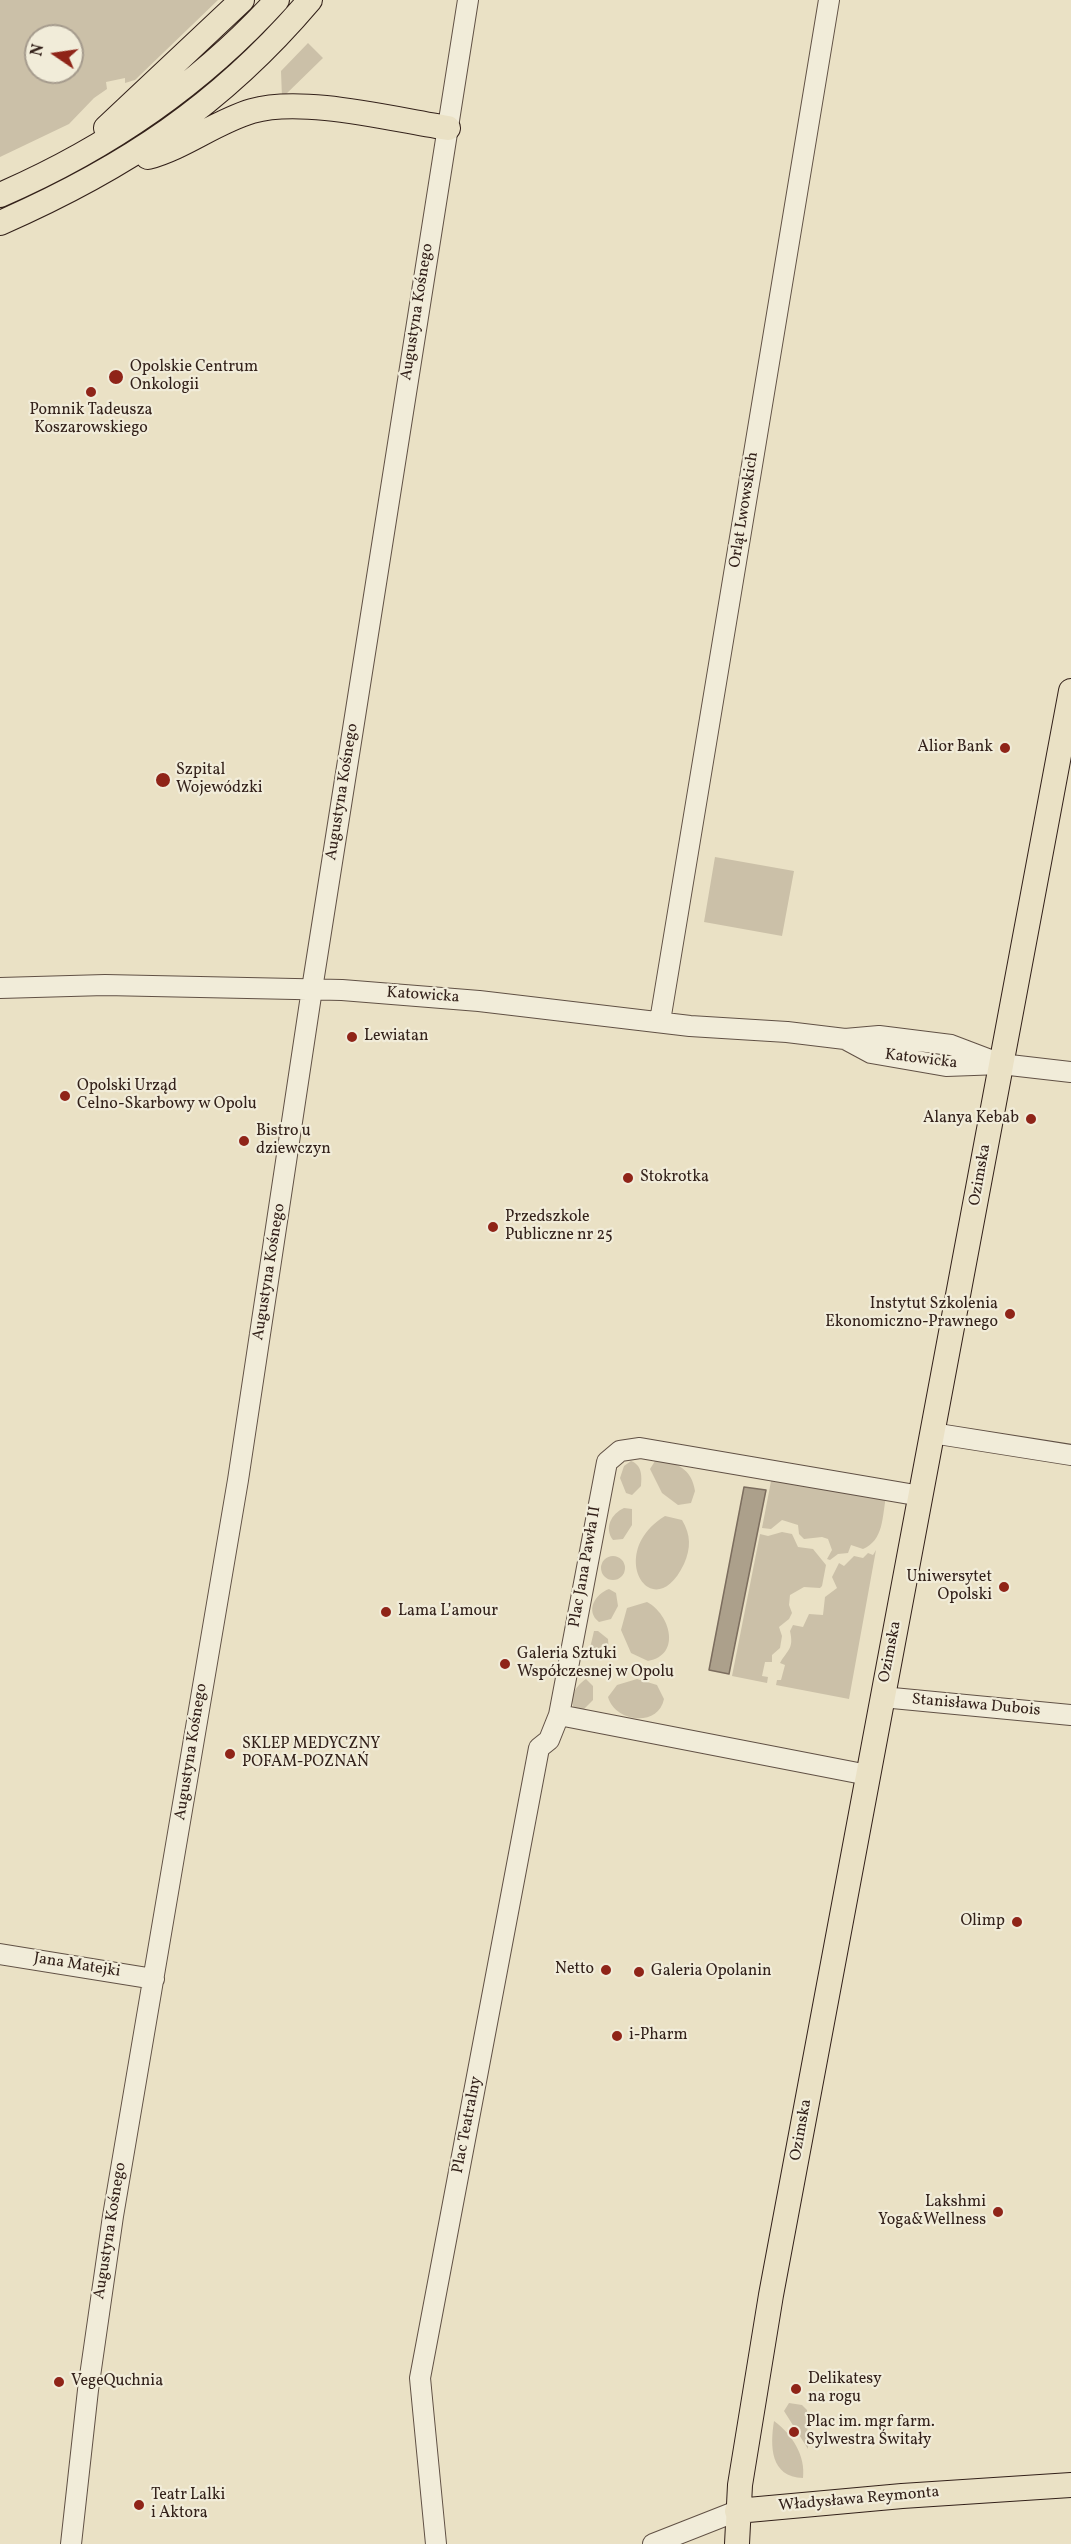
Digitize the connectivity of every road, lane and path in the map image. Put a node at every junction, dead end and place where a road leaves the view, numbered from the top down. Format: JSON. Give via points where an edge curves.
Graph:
{"nodes":[{"id":1,"x":242,"y":0,"type":"edge"},
{"id":2,"x":277,"y":0,"type":"edge"},
{"id":3,"x":310,"y":0,"type":"edge"},
{"id":4,"x":468,"y":0,"type":"edge"},
{"id":5,"x":830,"y":0,"type":"edge"},
{"id":6,"x":448,"y":128,"type":"junction"},
{"id":7,"x":125,"y":161,"type":"junction"},
{"id":8,"x":70,"y":162,"type":"junction"},
{"id":9,"x":0,"y":195,"type":"edge"},
{"id":10,"x":0,"y":223,"type":"edge"},
{"id":11,"x":1071,"y":691,"type":"edge"},
{"id":12,"x":0,"y":988,"type":"edge"},
{"id":13,"x":312,"y":989,"type":"junction"},
{"id":14,"x":660,"y":1021,"type":"junction"},
{"id":15,"x":1001,"y":1064,"type":"junction"},
{"id":16,"x":1071,"y":1072,"type":"edge"},
{"id":17,"x":932,"y":1433,"type":"junction"},
{"id":18,"x":1071,"y":1455,"type":"edge"},
{"id":19,"x":921,"y":1496,"type":"junction"},
{"id":20,"x":882,"y":1697,"type":"junction"},
{"id":21,"x":559,"y":1715,"type":"junction"},
{"id":22,"x":1071,"y":1715,"type":"edge"},
{"id":23,"x":868,"y":1775,"type":"junction"},
{"id":24,"x":0,"y":1953,"type":"edge"},
{"id":25,"x":154,"y":1979,"type":"junction"},
{"id":26,"x":1071,"y":2485,"type":"edge"},
{"id":27,"x":737,"y":2511,"type":"junction"},
{"id":28,"x":71,"y":2544,"type":"edge"},
{"id":29,"x":436,"y":2544,"type":"edge"},
{"id":30,"x":653,"y":2544,"type":"edge"},
{"id":31,"x":738,"y":2544,"type":"edge"}],
"edges":[{"from":1,"to":8,"type":"main road","via":[[144,94],[80,148]]},
{"from":2,"to":8,"type":"main road","via":[[171,99]]},
{"from":3,"to":7,"type":"main road","via":[[260,55],[210,100]]},
{"from":4,"to":6,"type":"street","name":"Augustyna Kośnego"},
{"from":5,"to":14,"type":"street","name":"Orląt Lwowskich"},
{"from":6,"to":7,"type":"main road","via":[[327,110],[274,107],[227,120],[167,151]]},
{"from":6,"to":13,"type":"street","name":"Augustyna Kośnego"},
{"from":7,"to":10,"type":"main road"},
{"from":8,"to":9,"type":"main road"},
{"from":11,"to":15,"type":"main road","name":"Ozimska"},
{"from":12,"to":13,"type":"street","name":"Katowicka","via":[[105,985]]},
{"from":13,"to":14,"type":"street","name":"Katowicka","via":[[479,1001]]},
{"from":13,"to":25,"type":"street","name":"Augustyna Kośnego","via":[[238,1480]]},
{"from":14,"to":15,"type":"street","name":"Katowicka","via":[[845,1039],[871,1053],[946,1066]]},
{"from":15,"to":16,"type":"street","name":"Katowicka"},
{"from":15,"to":17,"type":"main road","name":"Ozimska"},
{"from":17,"to":18,"type":"street"},
{"from":17,"to":19,"type":"main road","name":"Ozimska"},
{"from":19,"to":20,"type":"main road","name":"Ozimska"},
{"from":19,"to":21,"type":"street","name":"Plac Jana Pawła II","via":[[687,1456],[628,1449],[614,1455],[607,1462]]},
{"from":20,"to":22,"type":"street","name":"Stanisława Dubois"},
{"from":20,"to":23,"type":"main road","name":"Ozimska"},
{"from":21,"to":23,"type":"street"},
{"from":21,"to":29,"type":"street","name":"Plac Teatralny","via":[[549,1740],[539,1748],[420,2378]]},
{"from":23,"to":27,"type":"main road","name":"Ozimska","via":[[771,2295]]},
{"from":24,"to":25,"type":"street","name":"Jana Matejki"},
{"from":25,"to":28,"type":"street","name":"Augustyna Kośnego","via":[[113,2216]]},
{"from":26,"to":27,"type":"main road","name":"Władysława Reymonta"},
{"from":27,"to":30,"type":"street","name":"Władysława Reymonta"},
{"from":27,"to":31,"type":"main road","name":"Ozimska"}]}
